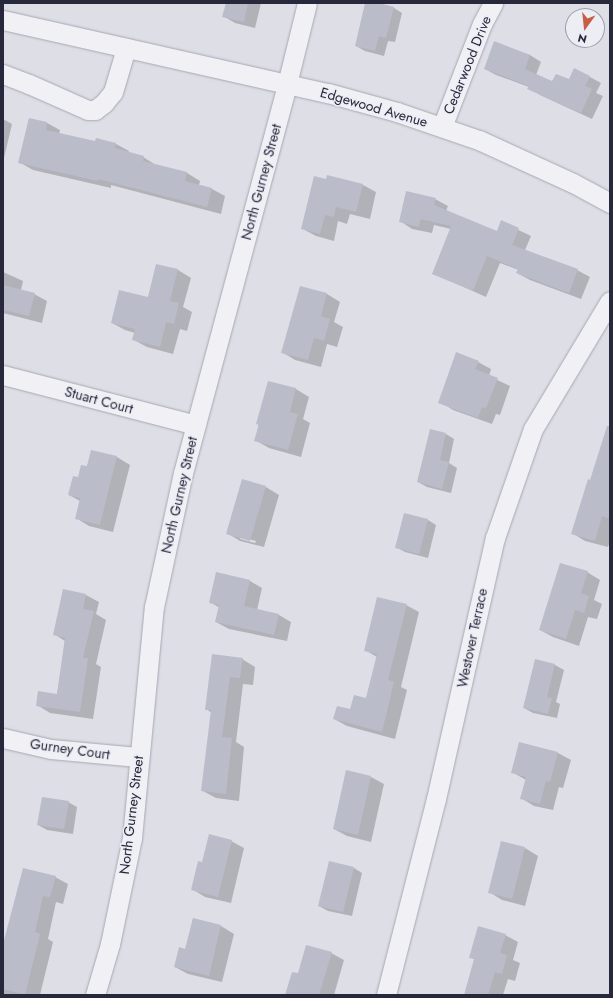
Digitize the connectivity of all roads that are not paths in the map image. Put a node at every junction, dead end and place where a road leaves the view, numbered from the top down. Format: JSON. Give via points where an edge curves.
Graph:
{"nodes":[{"id":1,"x":307,"y":3,"type":"edge"},
{"id":2,"x":493,"y":3,"type":"edge"},
{"id":3,"x":3,"y":20,"type":"edge"},
{"id":4,"x":126,"y":48,"type":"junction"},
{"id":5,"x":3,"y":74,"type":"edge"},
{"id":6,"x":287,"y":84,"type":"junction"},
{"id":7,"x":442,"y":127,"type":"junction"},
{"id":8,"x":610,"y":203,"type":"edge"},
{"id":9,"x":610,"y":301,"type":"edge"},
{"id":10,"x":3,"y":375,"type":"edge"},
{"id":11,"x":196,"y":425,"type":"junction"},
{"id":12,"x":3,"y":738,"type":"edge"},
{"id":13,"x":138,"y":757,"type":"junction"},
{"id":14,"x":95,"y":995,"type":"edge"},
{"id":15,"x":386,"y":995,"type":"edge"}],
"edges":[{"from":1,"to":6,"type":"street","name":"North Gurney Street"},
{"from":2,"to":7,"type":"street","name":"Cedarwood Drive","via":[[482,24]]},
{"from":3,"to":4,"type":"street","name":"Edgewood Avenue"},
{"from":4,"to":5,"type":"street","via":[[113,92],[96,110],[88,110]]},
{"from":4,"to":6,"type":"street","name":"Edgewood Avenue"},
{"from":6,"to":7,"type":"street","name":"Edgewood Avenue","via":[[328,93]]},
{"from":6,"to":11,"type":"street","name":"North Gurney Street"},
{"from":7,"to":8,"type":"street","name":"Edgewood Avenue","via":[[521,158]]},
{"from":9,"to":15,"type":"street","name":"Westover Terrace","via":[[534,429],[495,538],[431,820]]},
{"from":10,"to":11,"type":"street","name":"Stuart Court"},
{"from":11,"to":13,"type":"street","name":"North Gurney Street","via":[[154,607]]},
{"from":12,"to":13,"type":"street","name":"Gurney Court","via":[[51,749]]},
{"from":13,"to":14,"type":"street","name":"North Gurney Street","via":[[132,838],[110,944]]}]}
